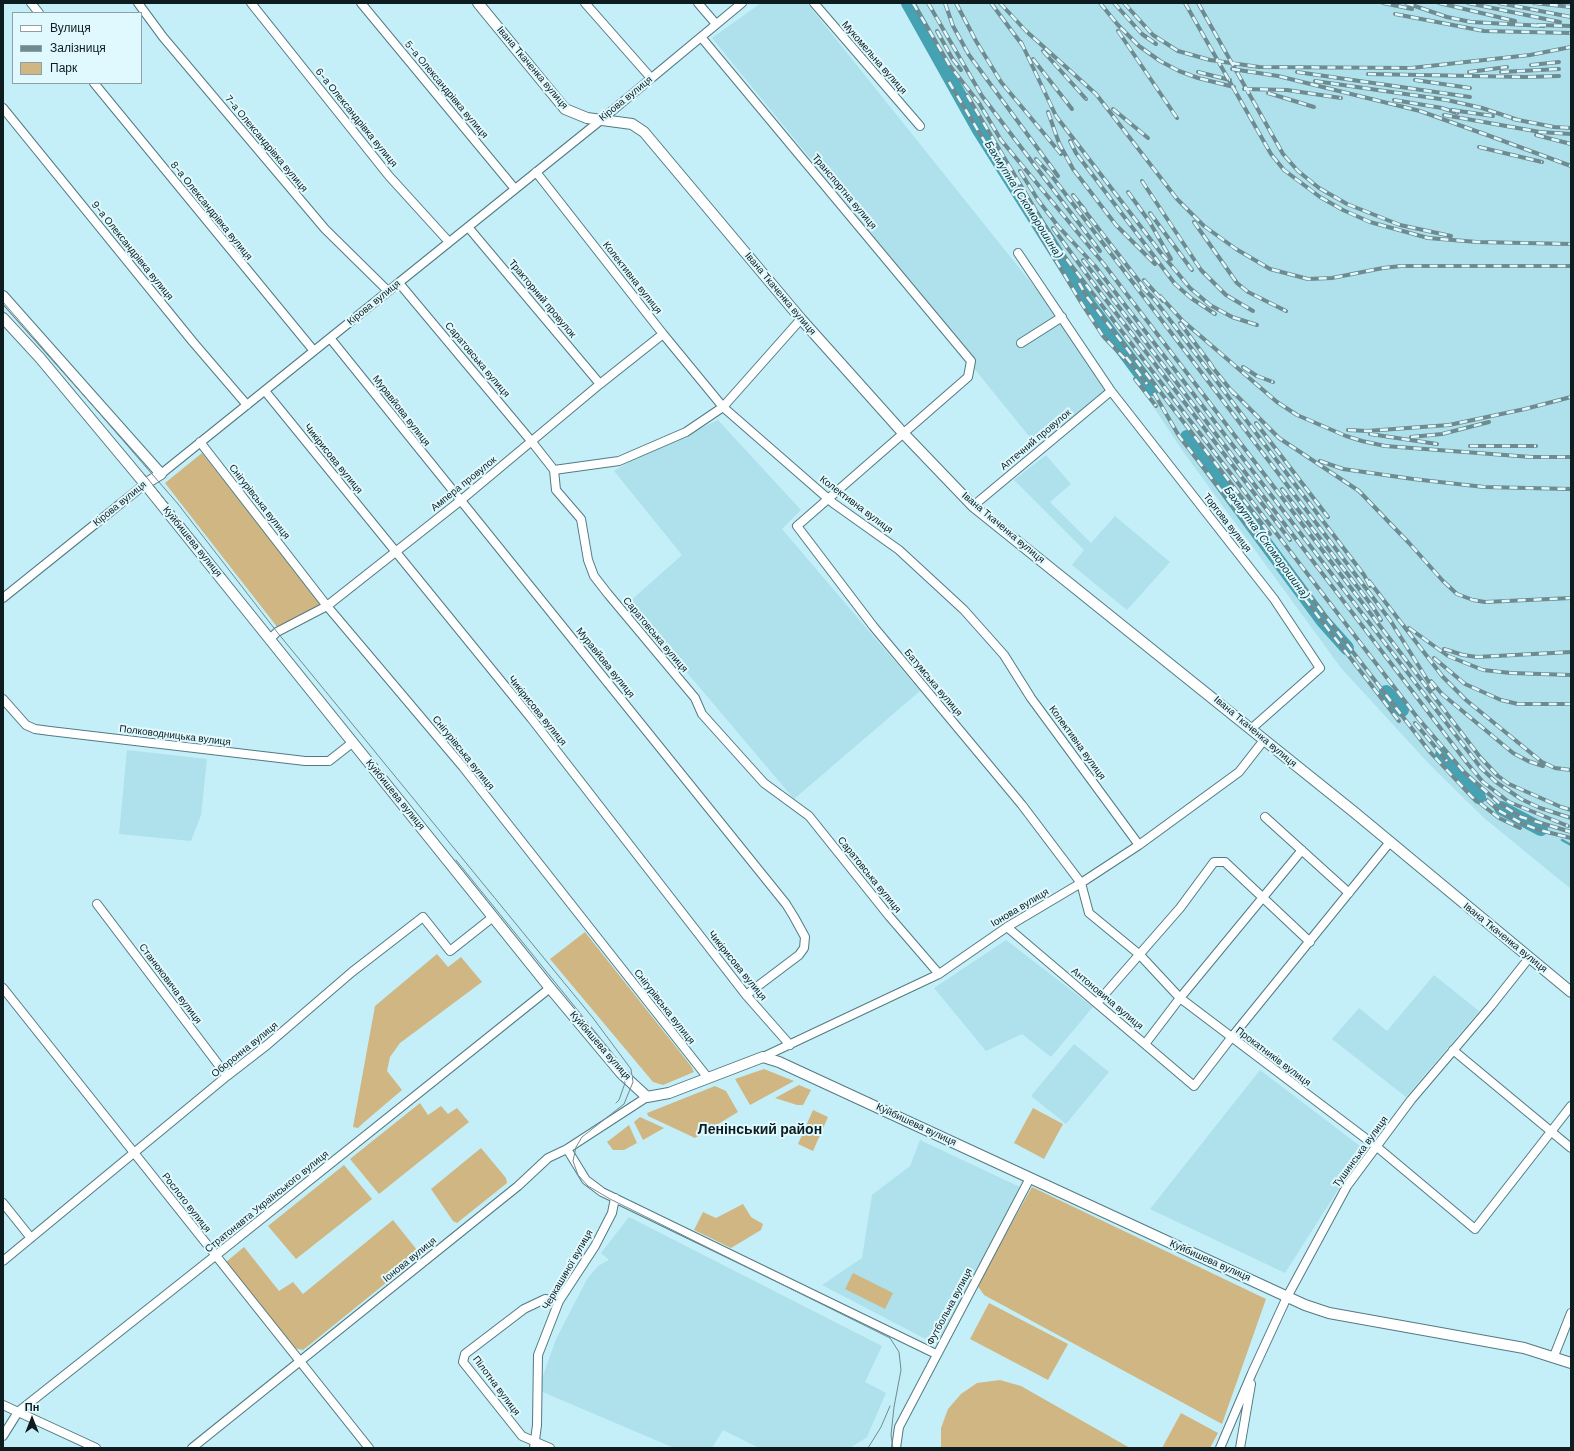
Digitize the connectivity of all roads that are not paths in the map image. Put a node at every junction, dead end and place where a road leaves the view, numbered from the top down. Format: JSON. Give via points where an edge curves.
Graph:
{"nodes":[{"id":1,"x":31,"y":3,"type":"edge"},
{"id":2,"x":138,"y":3,"type":"edge"},
{"id":3,"x":251,"y":3,"type":"edge"},
{"id":4,"x":361,"y":3,"type":"edge"},
{"id":5,"x":478,"y":3,"type":"edge"},
{"id":6,"x":585,"y":3,"type":"edge"},
{"id":7,"x":698,"y":3,"type":"edge"},
{"id":8,"x":742,"y":3,"type":"edge"},
{"id":9,"x":814,"y":3,"type":"edge"},
{"id":10,"x":37,"y":12,"type":"edge"},
{"id":11,"x":716,"y":24,"type":"junction"},
{"id":12,"x":701,"y":37,"type":"junction"},
{"id":13,"x":652,"y":78,"type":"junction"},
{"id":14,"x":95,"y":84,"type":"edge"},
{"id":15,"x":3,"y":108,"type":"edge"},
{"id":16,"x":601,"y":120,"type":"junction"},
{"id":17,"x":920,"y":126,"type":"dead end"},
{"id":18,"x":536,"y":172,"type":"junction"},
{"id":19,"x":516,"y":189,"type":"junction"},
{"id":20,"x":468,"y":227,"type":"junction"},
{"id":21,"x":449,"y":242,"type":"junction"},
{"id":22,"x":1018,"y":253,"type":"dead end"},
{"id":23,"x":399,"y":283,"type":"junction"},
{"id":24,"x":388,"y":292,"type":"junction"},
{"id":25,"x":3,"y":296,"type":"edge"},
{"id":26,"x":1062,"y":317,"type":"junction"},
{"id":27,"x":3,"y":318,"type":"edge"},
{"id":28,"x":801,"y":319,"type":"junction"},
{"id":29,"x":663,"y":334,"type":"junction"},
{"id":30,"x":330,"y":338,"type":"junction"},
{"id":31,"x":1021,"y":343,"type":"dead end"},
{"id":32,"x":314,"y":351,"type":"junction"},
{"id":33,"x":600,"y":384,"type":"junction"},
{"id":34,"x":265,"y":391,"type":"junction"},
{"id":35,"x":1111,"y":391,"type":"junction"},
{"id":36,"x":247,"y":405,"type":"junction"},
{"id":37,"x":723,"y":407,"type":"junction"},
{"id":38,"x":903,"y":433,"type":"junction"},
{"id":39,"x":200,"y":442,"type":"junction"},
{"id":40,"x":532,"y":442,"type":"junction"},
{"id":41,"x":554,"y":470,"type":"junction"},
{"id":42,"x":161,"y":474,"type":"junction"},
{"id":43,"x":145,"y":484,"type":"junction"},
{"id":44,"x":829,"y":499,"type":"junction"},
{"id":45,"x":460,"y":501,"type":"junction"},
{"id":46,"x":973,"y":506,"type":"junction"},
{"id":47,"x":395,"y":551,"type":"junction"},
{"id":48,"x":3,"y":598,"type":"edge"},
{"id":49,"x":327,"y":606,"type":"junction"},
{"id":50,"x":270,"y":639,"type":"junction"},
{"id":51,"x":3,"y":699,"type":"edge"},
{"id":52,"x":1251,"y":729,"type":"junction"},
{"id":53,"x":1264,"y":740,"type":"junction"},
{"id":54,"x":352,"y":743,"type":"junction"},
{"id":55,"x":1265,"y":817,"type":"dead end"},
{"id":56,"x":1390,"y":842,"type":"junction"},
{"id":57,"x":1139,"y":845,"type":"junction"},
{"id":58,"x":1302,"y":850,"type":"junction"},
{"id":59,"x":1081,"y":883,"type":"junction"},
{"id":60,"x":1349,"y":893,"type":"junction"},
{"id":61,"x":1263,"y":899,"type":"junction"},
{"id":62,"x":97,"y":904,"type":"dead end"},
{"id":63,"x":493,"y":917,"type":"junction"},
{"id":64,"x":1007,"y":927,"type":"junction"},
{"id":65,"x":1310,"y":942,"type":"junction"},
{"id":66,"x":1140,"y":955,"type":"junction"},
{"id":67,"x":1529,"y":958,"type":"junction"},
{"id":68,"x":939,"y":974,"type":"junction"},
{"id":69,"x":3,"y":988,"type":"edge"},
{"id":70,"x":550,"y":988,"type":"junction"},
{"id":71,"x":1571,"y":992,"type":"edge"},
{"id":72,"x":746,"y":994,"type":"junction"},
{"id":73,"x":1180,"y":998,"type":"junction"},
{"id":74,"x":1097,"y":1003,"type":"junction"},
{"id":75,"x":1231,"y":1038,"type":"junction"},
{"id":76,"x":1145,"y":1044,"type":"junction"},
{"id":77,"x":790,"y":1045,"type":"junction"},
{"id":78,"x":1453,"y":1050,"type":"junction"},
{"id":79,"x":763,"y":1057,"type":"junction"},
{"id":80,"x":227,"y":1076,"type":"junction"},
{"id":81,"x":708,"y":1078,"type":"junction"},
{"id":82,"x":646,"y":1097,"type":"junction"},
{"id":83,"x":1571,"y":1106,"type":"edge"},
{"id":84,"x":1550,"y":1132,"type":"junction"},
{"id":85,"x":1376,"y":1147,"type":"junction"},
{"id":86,"x":1571,"y":1148,"type":"edge"},
{"id":87,"x":567,"y":1149,"type":"junction"},
{"id":88,"x":134,"y":1153,"type":"junction"},
{"id":89,"x":1030,"y":1178,"type":"junction"},
{"id":90,"x":616,"y":1198,"type":"junction"},
{"id":91,"x":3,"y":1203,"type":"edge"},
{"id":92,"x":31,"y":1238,"type":"junction"},
{"id":93,"x":215,"y":1256,"type":"junction"},
{"id":94,"x":3,"y":1261,"type":"edge"},
{"id":95,"x":1287,"y":1297,"type":"junction"},
{"id":96,"x":560,"y":1301,"type":"junction"},
{"id":97,"x":1571,"y":1313,"type":"edge"},
{"id":98,"x":936,"y":1354,"type":"junction"},
{"id":99,"x":1554,"y":1356,"type":"junction"},
{"id":100,"x":300,"y":1361,"type":"junction"},
{"id":101,"x":1571,"y":1363,"type":"edge"},
{"id":102,"x":1252,"y":1373,"type":"junction"},
{"id":103,"x":3,"y":1405,"type":"edge"},
{"id":104,"x":18,"y":1412,"type":"junction"},
{"id":105,"x":3,"y":1436,"type":"edge"},
{"id":106,"x":534,"y":1445,"type":"edge"},
{"id":107,"x":96,"y":1448,"type":"edge"},
{"id":108,"x":192,"y":1448,"type":"edge"},
{"id":109,"x":369,"y":1448,"type":"edge"},
{"id":110,"x":550,"y":1448,"type":"edge"},
{"id":111,"x":896,"y":1448,"type":"edge"},
{"id":112,"x":1220,"y":1448,"type":"edge"},
{"id":113,"x":1240,"y":1448,"type":"edge"}],
"edges":[{"from":1,"to":10,"type":"street"},
{"from":2,"to":24,"type":"street","name":"7-а Олександрівка вулиця","via":[[163,37],[325,229]]},
{"from":3,"to":21,"type":"street","name":"6-а Олександрівка вулиця","via":[[389,176]]},
{"from":4,"to":19,"type":"street","name":"5-а Олександрівка вулиця"},
{"from":5,"to":16,"type":"main road","name":"Івана Ткаченка вулиця","via":[[565,109]]},
{"from":6,"to":13,"type":"street"},
{"from":7,"to":11,"type":"street"},
{"from":8,"to":11,"type":"street","name":"Кірова вулиця"},
{"from":9,"to":17,"type":"street","name":"Мукомельна вулиця"},
{"from":11,"to":12,"type":"street","name":"Кірова вулиця"},
{"from":12,"to":13,"type":"street","name":"Кірова вулиця"},
{"from":12,"to":38,"type":"street","name":"Транспортна вулиця","via":[[971,361],[968,377]]},
{"from":13,"to":16,"type":"street","name":"Кірова вулиця"},
{"from":14,"to":32,"type":"street","name":"8-а Олександрівка вулиця"},
{"from":15,"to":36,"type":"street","name":"9-а Олександрівка вулиця","via":[[192,342]]},
{"from":16,"to":18,"type":"street","name":"Кірова вулиця"},
{"from":16,"to":28,"type":"main road","name":"Івана Ткаченка вулиця","via":[[632,124],[644,132]]},
{"from":18,"to":19,"type":"street","name":"Кірова вулиця"},
{"from":18,"to":29,"type":"street","name":"Колективна вулиця"},
{"from":19,"to":20,"type":"street","name":"Кірова вулиця"},
{"from":20,"to":21,"type":"street","name":"Кірова вулиця"},
{"from":20,"to":33,"type":"street","name":"Тракторний провулок"},
{"from":21,"to":23,"type":"street","name":"Кірова вулиця"},
{"from":22,"to":26,"type":"street"},
{"from":23,"to":24,"type":"street","name":"Кірова вулиця"},
{"from":23,"to":40,"type":"street","name":"Саратовська вулиця"},
{"from":24,"to":30,"type":"street","name":"Кірова вулиця"},
{"from":25,"to":42,"type":"main road"},
{"from":26,"to":31,"type":"street"},
{"from":26,"to":35,"type":"street","name":"Торгова вулиця"},
{"from":27,"to":43,"type":"main road","name":"Куйбишева вулиця","via":[[40,358]]},
{"from":28,"to":37,"type":"street"},
{"from":28,"to":38,"type":"main road","name":"Івана Ткаченка вулиця"},
{"from":29,"to":33,"type":"street","name":"Ампера провулок"},
{"from":29,"to":37,"type":"street","name":"Колективна вулиця"},
{"from":30,"to":32,"type":"street","name":"Кірова вулиця"},
{"from":30,"to":45,"type":"street","name":"Муравйова вулиця"},
{"from":32,"to":34,"type":"street","name":"Кірова вулиця"},
{"from":33,"to":40,"type":"street","name":"Ампера провулок"},
{"from":34,"to":36,"type":"street","name":"Кірова вулиця"},
{"from":34,"to":47,"type":"street","name":"Чикірисова вулиця"},
{"from":35,"to":46,"type":"street","name":"Аптечний провулок"},
{"from":35,"to":52,"type":"street","name":"Торгова вулиця","via":[[1274,599],[1320,668]]},
{"from":36,"to":39,"type":"street","name":"Кірова вулиця"},
{"from":37,"to":41,"type":"street","via":[[686,432],[619,462]]},
{"from":37,"to":44,"type":"street","name":"Колективна вулиця"},
{"from":38,"to":44,"type":"street"},
{"from":38,"to":46,"type":"main road","name":"Івана Ткаченка вулиця"},
{"from":39,"to":42,"type":"street","name":"Кірова вулиця"},
{"from":39,"to":49,"type":"street","name":"Снігурівська вулиця"},
{"from":40,"to":41,"type":"street","name":"Саратовська вулиця"},
{"from":40,"to":45,"type":"street","name":"Ампера провулок"},
{"from":41,"to":68,"type":"street","name":"Саратовська вулиця","via":[[556,490],[582,519],[588,560],[594,576],[695,698],[702,714],[764,783],[809,816]]},
{"from":42,"to":43,"type":"main road","name":"Кірова вулиця"},
{"from":43,"to":48,"type":"street","name":"Кірова вулиця"},
{"from":43,"to":50,"type":"main road","name":"Куйбишева вулиця"},
{"from":44,"to":57,"type":"street","name":"Колективна вулиця","via":[[899,550],[964,610],[999,650]]},
{"from":44,"to":59,"type":"street","name":"Батумська вулиця","via":[[797,526],[873,626],[1022,805]]},
{"from":45,"to":47,"type":"street","name":"Ампера провулок"},
{"from":45,"to":72,"type":"street","name":"Муравйова вулиця","via":[[645,728],[794,917],[805,937],[804,948],[799,955]]},
{"from":46,"to":52,"type":"main road","name":"Івана Ткаченка вулиця"},
{"from":47,"to":49,"type":"street","name":"Ампера провулок"},
{"from":47,"to":72,"type":"street","name":"Чикірисова вулиця","via":[[531,718]]},
{"from":49,"to":50,"type":"street","name":"Ампера провулок","via":[[277,632]]},
{"from":49,"to":81,"type":"street","name":"Снігурівська вулиця","via":[[463,767]]},
{"from":50,"to":54,"type":"main road","name":"Куйбишева вулиця"},
{"from":51,"to":54,"type":"street","name":"Полководницька вулиця","via":[[26,725],[50,731],[305,761],[329,761]]},
{"from":52,"to":53,"type":"main road","name":"Івана Ткаченка вулиця"},
{"from":53,"to":56,"type":"main road","name":"Івана Ткаченка вулиця"},
{"from":53,"to":57,"type":"street","name":"Іонова вулиця","via":[[1239,772]]},
{"from":54,"to":63,"type":"main road","name":"Куйбишева вулиця"},
{"from":55,"to":58,"type":"street"},
{"from":56,"to":60,"type":"street"},
{"from":56,"to":67,"type":"main road","name":"Івана Ткаченка вулиця"},
{"from":57,"to":59,"type":"street","name":"Іонова вулиця"},
{"from":58,"to":60,"type":"street"},
{"from":58,"to":61,"type":"street"},
{"from":59,"to":64,"type":"street","name":"Іонова вулиця"},
{"from":59,"to":66,"type":"street","name":"Прокатників вулиця","via":[[1089,913]]},
{"from":60,"to":65,"type":"street"},
{"from":61,"to":65,"type":"street"},
{"from":61,"to":66,"type":"street","via":[[1225,862],[1214,862],[1180,908]]},
{"from":61,"to":73,"type":"street"},
{"from":62,"to":80,"type":"street","name":"Станюковича вулиця"},
{"from":63,"to":70,"type":"main road","name":"Куйбишева вулиця"},
{"from":63,"to":80,"type":"street","name":"Оборонна вулиця","via":[[450,951],[423,917],[352,972]]},
{"from":64,"to":68,"type":"street","name":"Іонова вулиця"},
{"from":64,"to":74,"type":"street","name":"Антоновича вулиця"},
{"from":65,"to":75,"type":"street"},
{"from":66,"to":73,"type":"street","name":"Прокатників вулиця"},
{"from":66,"to":74,"type":"street"},
{"from":67,"to":71,"type":"main road","name":"Івана Ткаченка вулиця"},
{"from":67,"to":78,"type":"street","name":"Тушинська вулиця"},
{"from":68,"to":77,"type":"street","name":"Іонова вулиця"},
{"from":69,"to":88,"type":"street","name":"Рослого вулиця"},
{"from":70,"to":82,"type":"main road","name":"Куйбишева вулиця","via":[[621,1073]]},
{"from":70,"to":93,"type":"street","name":"Стратонавта Українського вулиця"},
{"from":72,"to":77,"type":"street","name":"Чикірисова вулиця"},
{"from":73,"to":75,"type":"street","name":"Прокатників вулиця"},
{"from":73,"to":76,"type":"street"},
{"from":74,"to":76,"type":"street","name":"Антоновича вулиця"},
{"from":75,"to":76,"type":"street","name":"Антоновича вулиця","via":[[1194,1086]]},
{"from":75,"to":85,"type":"street","name":"Прокатників вулиця"},
{"from":77,"to":79,"type":"street","name":"Іонова вулиця"},
{"from":78,"to":84,"type":"street"},
{"from":78,"to":85,"type":"street","name":"Тушинська вулиця"},
{"from":79,"to":81,"type":"main road"},
{"from":79,"to":89,"type":"main road","name":"Куйбишева вулиця","via":[[780,1062]]},
{"from":80,"to":88,"type":"street","name":"Оборонна вулиця"},
{"from":81,"to":82,"type":"main road","via":[[669,1093]]},
{"from":82,"to":87,"type":"street","name":"Іонова вулиця"},
{"from":83,"to":84,"type":"street"},
{"from":84,"to":85,"type":"street","name":"Прокатників вулиця","via":[[1475,1229]]},
{"from":84,"to":86,"type":"street"},
{"from":85,"to":95,"type":"street","name":"Тушинська вулиця","via":[[1347,1186]]},
{"from":87,"to":90,"type":"street","via":[[586,1180],[602,1192]]},
{"from":87,"to":100,"type":"street","name":"Іонова вулиця","via":[[548,1158],[518,1186]]},
{"from":88,"to":92,"type":"street","name":"Оборонна вулиця"},
{"from":88,"to":93,"type":"street","name":"Рослого вулиця"},
{"from":89,"to":95,"type":"main road","name":"Куйбишева вулиця"},
{"from":89,"to":98,"type":"street","name":"Футбольна вулиця"},
{"from":90,"to":96,"type":"street","name":"Черкашиної вулиця","via":[[612,1213],[595,1246]]},
{"from":90,"to":98,"type":"street"},
{"from":91,"to":92,"type":"street"},
{"from":92,"to":94,"type":"street","name":"Оборонна вулиця"},
{"from":93,"to":100,"type":"street","name":"Рослого вулиця"},
{"from":93,"to":104,"type":"street","name":"Стратонавта Українського вулиця"},
{"from":95,"to":99,"type":"main road","name":"Куйбишева вулиця","via":[[1329,1313],[1524,1348]]},
{"from":95,"to":102,"type":"street","name":"Тушинська вулиця"},
{"from":96,"to":106,"type":"street","name":"Черкашиної вулиця","via":[[538,1355],[537,1425]]},
{"from":96,"to":106,"type":"street","name":"Пілотна вулиця","via":[[545,1299],[524,1309],[465,1354],[463,1362],[522,1436]]},
{"from":97,"to":99,"type":"street"},
{"from":98,"to":111,"type":"street","name":"Футбольна вулиця","via":[[899,1427]]},
{"from":99,"to":101,"type":"main road","name":"Куйбишева вулиця"},
{"from":100,"to":108,"type":"street","name":"Іонова вулиця"},
{"from":100,"to":109,"type":"street","name":"Рослого вулиця"},
{"from":102,"to":112,"type":"street"},
{"from":102,"to":113,"type":"street"},
{"from":103,"to":104,"type":"street"},
{"from":104,"to":105,"type":"street","name":"Стратонавта Українського вулиця"},
{"from":104,"to":107,"type":"street"},
{"from":106,"to":110,"type":"street","name":"Пілотна вулиця"}]}
